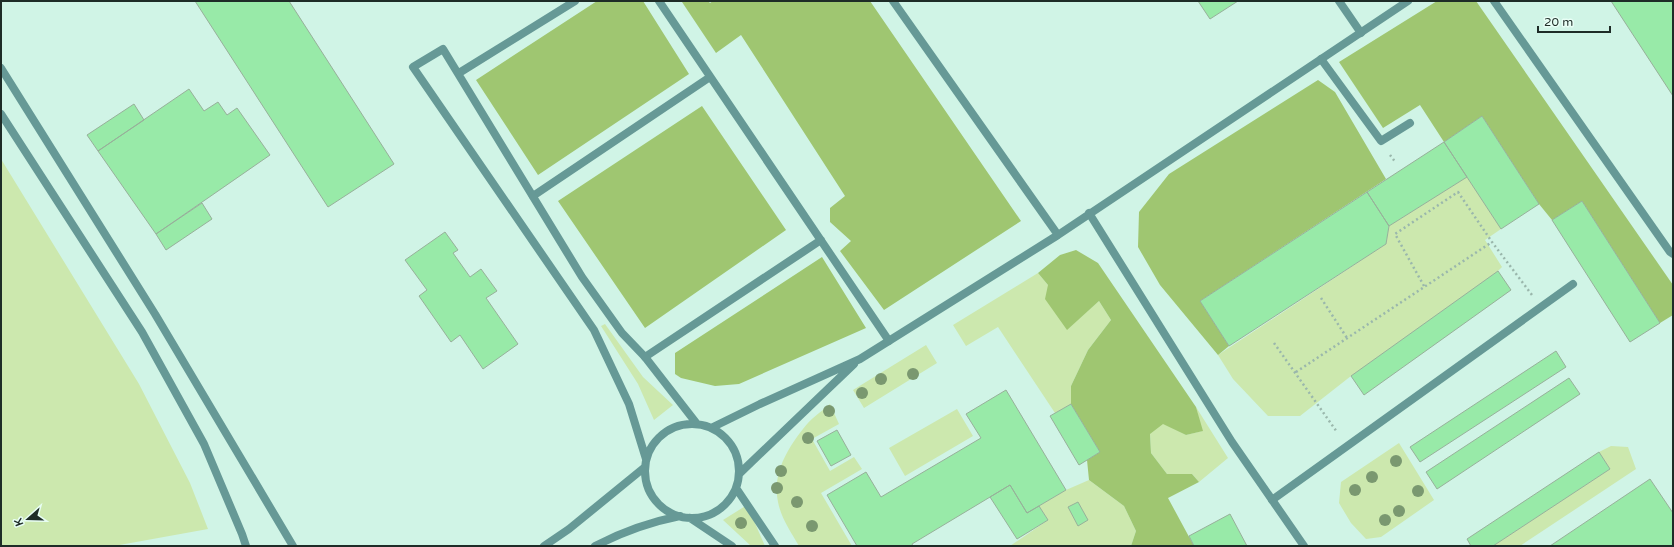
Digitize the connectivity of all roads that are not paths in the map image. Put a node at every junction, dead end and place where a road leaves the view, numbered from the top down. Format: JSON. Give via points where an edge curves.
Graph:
{"nodes":[{"id":1,"x":576,"y":1,"type":"edge"},
{"id":2,"x":658,"y":1,"type":"edge"},
{"id":3,"x":893,"y":1,"type":"edge"},
{"id":4,"x":1339,"y":1,"type":"edge"},
{"id":5,"x":1408,"y":1,"type":"edge"},
{"id":6,"x":1494,"y":1,"type":"edge"},
{"id":7,"x":1361,"y":33,"type":"junction"},
{"id":8,"x":1321,"y":59,"type":"junction"},
{"id":9,"x":1,"y":68,"type":"edge"},
{"id":10,"x":459,"y":73,"type":"junction"},
{"id":11,"x":710,"y":77,"type":"junction"},
{"id":12,"x":1,"y":114,"type":"edge"},
{"id":13,"x":1410,"y":123,"type":"dead end"},
{"id":14,"x":533,"y":196,"type":"junction"},
{"id":15,"x":1089,"y":214,"type":"junction"},
{"id":16,"x":1058,"y":235,"type":"junction"},
{"id":17,"x":821,"y":240,"type":"junction"},
{"id":18,"x":1673,"y":254,"type":"edge"},
{"id":19,"x":1573,"y":284,"type":"dead end"},
{"id":20,"x":889,"y":341,"type":"junction"},
{"id":21,"x":645,"y":357,"type":"junction"},
{"id":22,"x":860,"y":359,"type":"junction"},
{"id":23,"x":697,"y":424,"type":"junction"},
{"id":24,"x":711,"y":428,"type":"junction"},
{"id":25,"x":646,"y":463,"type":"junction"},
{"id":26,"x":739,"y":474,"type":"junction"},
{"id":27,"x":736,"y":488,"type":"junction"},
{"id":28,"x":1272,"y":500,"type":"junction"},
{"id":29,"x":680,"y":516,"type":"junction"},
{"id":30,"x":690,"y":518,"type":"junction"},
{"id":31,"x":246,"y":546,"type":"edge"},
{"id":32,"x":292,"y":546,"type":"edge"},
{"id":33,"x":544,"y":546,"type":"edge"},
{"id":34,"x":595,"y":546,"type":"edge"},
{"id":35,"x":732,"y":546,"type":"edge"},
{"id":36,"x":775,"y":546,"type":"edge"},
{"id":37,"x":1304,"y":546,"type":"edge"}],
"edges":[{"from":1,"to":10,"type":"street"},
{"from":2,"to":11,"type":"street"},
{"from":3,"to":16,"type":"street"},
{"from":4,"to":7,"type":"street"},
{"from":5,"to":7,"type":"street"},
{"from":6,"to":18,"type":"street"},
{"from":7,"to":8,"type":"street"},
{"from":8,"to":13,"type":"street","via":[[1381,141]]},
{"from":8,"to":15,"type":"street"},
{"from":9,"to":32,"type":"street","via":[[155,314]]},
{"from":10,"to":14,"type":"street"},
{"from":10,"to":25,"type":"street","via":[[443,49],[413,67],[594,330],[629,404]]},
{"from":11,"to":14,"type":"street"},
{"from":11,"to":17,"type":"street"},
{"from":12,"to":31,"type":"street","via":[[142,332],[204,444]]},
{"from":14,"to":21,"type":"street","via":[[582,277],[622,333]]},
{"from":15,"to":16,"type":"street"},
{"from":15,"to":28,"type":"street","via":[[1232,442]]},
{"from":16,"to":20,"type":"street"},
{"from":17,"to":20,"type":"street"},
{"from":17,"to":21,"type":"street"},
{"from":19,"to":28,"type":"street"},
{"from":20,"to":22,"type":"street"},
{"from":21,"to":23,"type":"street"},
{"from":22,"to":24,"type":"street"},
{"from":22,"to":26,"type":"street"},
{"from":23,"to":24,"type":"street"},
{"from":23,"to":25,"type":"street","via":[[680,425],[665,432],[653,444]]},
{"from":24,"to":26,"type":"street","via":[[732,446],[738,460]]},
{"from":25,"to":29,"type":"street","via":[[647,483],[653,498],[665,509]]},
{"from":25,"to":33,"type":"street","via":[[569,529]]},
{"from":26,"to":27,"type":"street"},
{"from":27,"to":30,"type":"street","via":[[730,498],[712,513]]},
{"from":27,"to":36,"type":"street"},
{"from":28,"to":37,"type":"street"},
{"from":29,"to":30,"type":"street"},
{"from":29,"to":34,"type":"street","via":[[653,521]]},
{"from":30,"to":35,"type":"street"}]}
